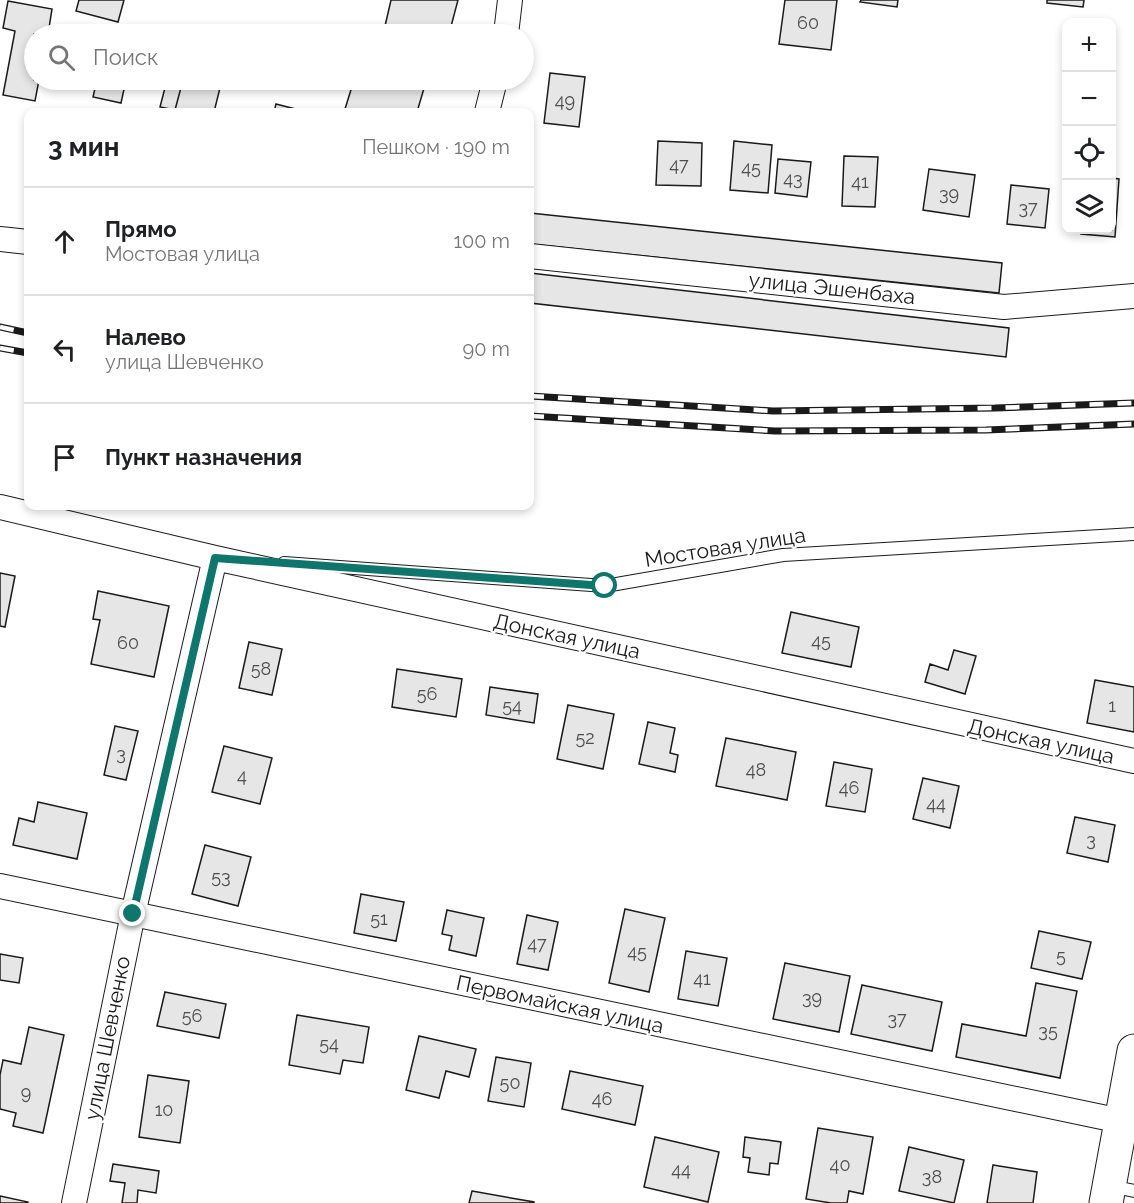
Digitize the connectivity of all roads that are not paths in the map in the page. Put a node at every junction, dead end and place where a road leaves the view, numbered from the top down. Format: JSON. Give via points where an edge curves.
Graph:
{"nodes":[{"id":1,"x":510,"y":0,"type":"edge"},
{"id":2,"x":507,"y":24,"type":"edge"},
{"id":3,"x":492,"y":90,"type":"edge"},
{"id":4,"x":488,"y":108,"type":"edge"},
{"id":5,"x":0,"y":239,"type":"edge"},
{"id":6,"x":24,"y":242,"type":"edge"},
{"id":7,"x":534,"y":256,"type":"edge"},
{"id":8,"x":1134,"y":296,"type":"edge"},
{"id":9,"x":0,"y":507,"type":"edge"},
{"id":10,"x":1134,"y":534,"type":"edge"},
{"id":11,"x":215,"y":558,"type":"junction"},
{"id":12,"x":1134,"y":761,"type":"edge"},
{"id":13,"x":0,"y":886,"type":"edge"},
{"id":14,"x":133,"y":914,"type":"junction"},
{"id":15,"x":1134,"y":1051,"type":"edge"},
{"id":16,"x":1127,"y":1122,"type":"edge"},
{"id":17,"x":1116,"y":1193,"type":"edge"},
{"id":18,"x":74,"y":1203,"type":"edge"}],
"edges":[{"from":1,"to":2,"type":"street"},
{"from":3,"to":4,"type":"street"},
{"from":5,"to":6,"type":"street"},
{"from":7,"to":8,"type":"street","name":"улица Эшенбаха","via":[[1005,307]]},
{"from":9,"to":11,"type":"street","name":"Донская улица"},
{"from":10,"to":11,"type":"lane","name":"Мостовая улица","via":[[783,555],[605,586]]},
{"from":11,"to":12,"type":"street","name":"Донская улица"},
{"from":11,"to":14,"type":"street","name":"улица Шевченко"},
{"from":13,"to":14,"type":"street","name":"Первомайская улица"},
{"from":14,"to":16,"type":"street","name":"Первомайская улица"},
{"from":14,"to":18,"type":"street","name":"улица Шевченко"},
{"from":15,"to":16,"type":"street"},
{"from":16,"to":17,"type":"street"}]}
